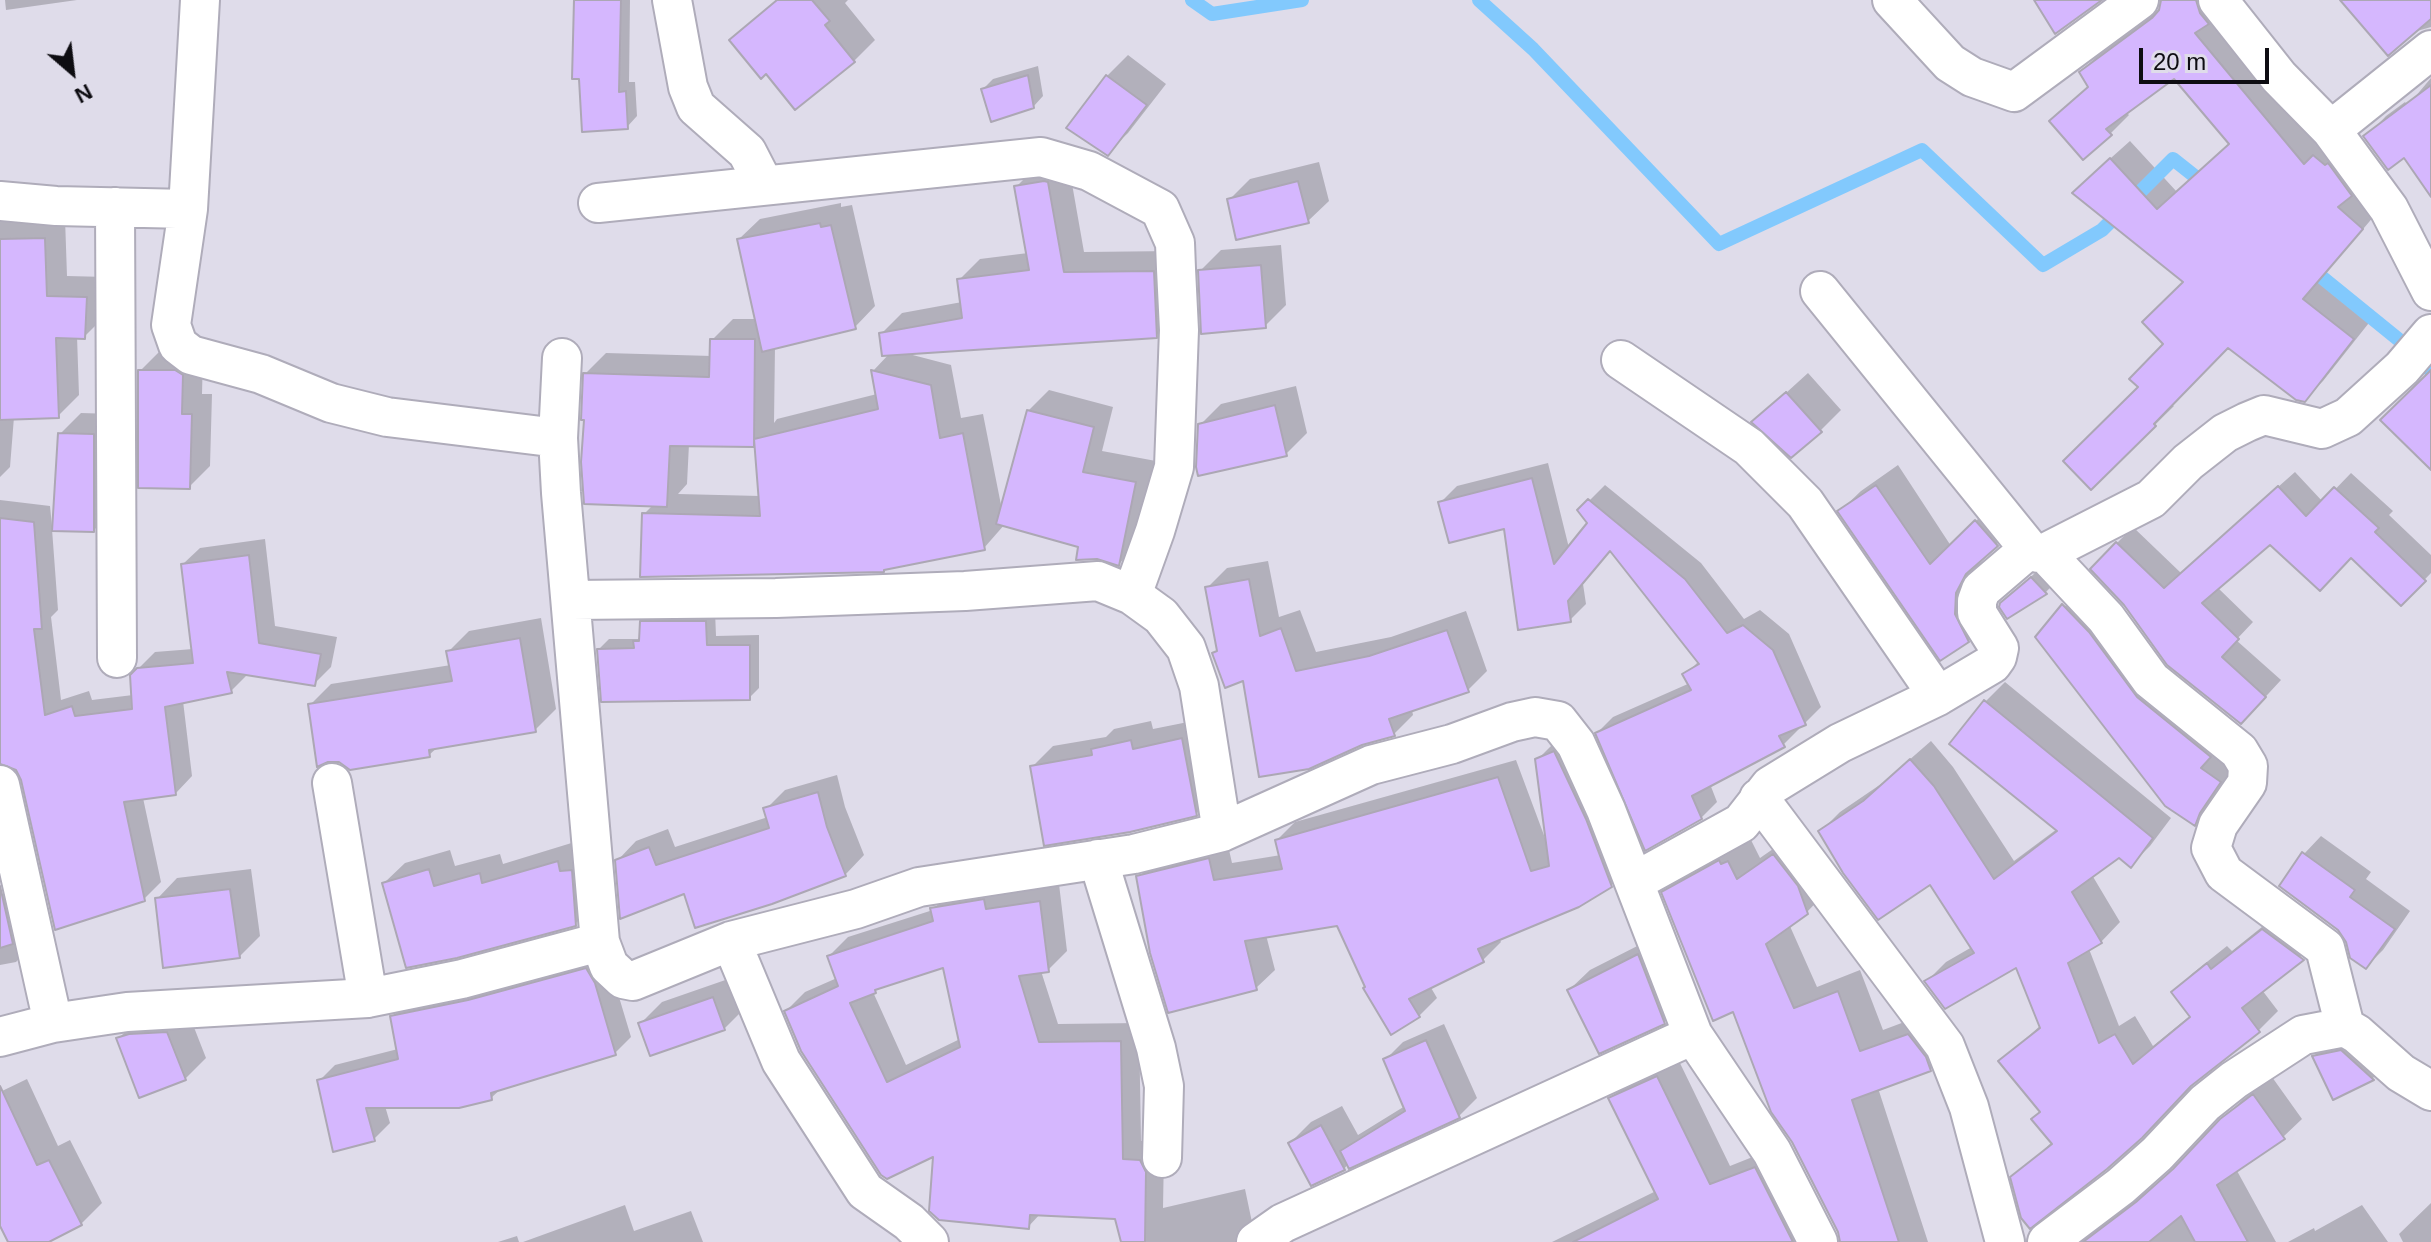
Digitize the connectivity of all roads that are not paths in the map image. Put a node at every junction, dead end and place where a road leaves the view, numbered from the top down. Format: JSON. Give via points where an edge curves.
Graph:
{"nodes":[{"id":1,"x":200,"y":0,"type":"edge"},
{"id":2,"x":672,"y":0,"type":"edge"},
{"id":3,"x":1892,"y":0,"type":"edge"},
{"id":4,"x":2139,"y":0,"type":"edge"},
{"id":5,"x":2218,"y":0,"type":"edge"},
{"id":6,"x":2431,"y":50,"type":"edge"},
{"id":7,"x":2331,"y":130,"type":"junction"},
{"id":8,"x":764,"y":185,"type":"junction"},
{"id":9,"x":0,"y":201,"type":"edge"},
{"id":10,"x":598,"y":203,"type":"dead end"},
{"id":11,"x":115,"y":207,"type":"junction"},
{"id":12,"x":188,"y":209,"type":"junction"},
{"id":13,"x":1820,"y":291,"type":"dead end"},
{"id":14,"x":2431,"y":291,"type":"edge"},
{"id":15,"x":2431,"y":334,"type":"edge"},
{"id":16,"x":562,"y":358,"type":"dead end"},
{"id":17,"x":1621,"y":360,"type":"dead end"},
{"id":18,"x":558,"y":438,"type":"junction"},
{"id":19,"x":2037,"y":551,"type":"junction"},
{"id":20,"x":1132,"y":595,"type":"junction"},
{"id":21,"x":572,"y":600,"type":"junction"},
{"id":22,"x":117,"y":658,"type":"dead end"},
{"id":23,"x":1938,"y":696,"type":"junction"},
{"id":24,"x":332,"y":783,"type":"dead end"},
{"id":25,"x":0,"y":785,"type":"edge"},
{"id":26,"x":1759,"y":798,"type":"junction"},
{"id":27,"x":1222,"y":832,"type":"junction"},
{"id":28,"x":1098,"y":859,"type":"junction"},
{"id":29,"x":1634,"y":882,"type":"junction"},
{"id":30,"x":731,"y":941,"type":"junction"},
{"id":31,"x":600,"y":942,"type":"junction"},
{"id":32,"x":368,"y":998,"type":"junction"},
{"id":33,"x":53,"y":1023,"type":"junction"},
{"id":34,"x":2345,"y":1027,"type":"junction"},
{"id":35,"x":1693,"y":1035,"type":"junction"},
{"id":36,"x":0,"y":1037,"type":"edge"},
{"id":37,"x":2431,"y":1091,"type":"edge"},
{"id":38,"x":1162,"y":1158,"type":"dead end"},
{"id":39,"x":929,"y":1242,"type":"edge"},
{"id":40,"x":1256,"y":1242,"type":"edge"},
{"id":41,"x":1818,"y":1242,"type":"edge"},
{"id":42,"x":2005,"y":1242,"type":"edge"},
{"id":43,"x":2047,"y":1242,"type":"edge"}],
"edges":[{"from":1,"to":12,"type":"street"},
{"from":2,"to":8,"type":"street","via":[[696,107],[747,152]]},
{"from":3,"to":4,"type":"street","via":[[1950,63],[2014,92]]},
{"from":5,"to":7,"type":"street","via":[[2279,77]]},
{"from":6,"to":7,"type":"street"},
{"from":7,"to":14,"type":"street","via":[[2389,209]]},
{"from":8,"to":10,"type":"street"},
{"from":8,"to":20,"type":"street","via":[[1041,157],[1089,171],[1160,209],[1175,243],[1179,330],[1174,467]]},
{"from":9,"to":11,"type":"street"},
{"from":11,"to":12,"type":"street"},
{"from":11,"to":22,"type":"street"},
{"from":12,"to":18,"type":"street","via":[[171,325],[178,345],[191,355],[387,417]]},
{"from":13,"to":19,"type":"street"},
{"from":15,"to":19,"type":"street","via":[[2348,417],[2322,429],[2264,415],[2225,433],[2151,499]]},
{"from":16,"to":18,"type":"street"},
{"from":17,"to":23,"type":"street","via":[[1749,447],[1805,503]]},
{"from":18,"to":21,"type":"street"},
{"from":19,"to":23,"type":"street","via":[[1981,590],[1977,613],[1999,648],[1997,657]]},
{"from":19,"to":34,"type":"street","via":[[2106,618],[2151,680],[2239,751],[2248,766],[2247,783],[2218,825],[2211,848],[2224,873],[2325,948]]},
{"from":20,"to":21,"type":"street","via":[[1098,581],[776,598]]},
{"from":20,"to":27,"type":"street","via":[[1161,616],[1186,648],[1199,686]]},
{"from":21,"to":31,"type":"street"},
{"from":23,"to":26,"type":"street","via":[[1840,743]]},
{"from":24,"to":32,"type":"street"},
{"from":25,"to":33,"type":"street"},
{"from":26,"to":29,"type":"street","via":[[1741,823]]},
{"from":26,"to":42,"type":"street","via":[[1945,1046],[1969,1107]]},
{"from":27,"to":28,"type":"street"},
{"from":27,"to":29,"type":"street","via":[[1371,765],[1535,717],[1558,721],[1576,744]]},
{"from":28,"to":30,"type":"street","via":[[919,887]]},
{"from":28,"to":38,"type":"street","via":[[1156,1048],[1164,1086]]},
{"from":29,"to":35,"type":"street"},
{"from":30,"to":31,"type":"street","via":[[633,981],[615,973]]},
{"from":30,"to":39,"type":"street","via":[[781,1061],[865,1191]]},
{"from":31,"to":32,"type":"street"},
{"from":32,"to":33,"type":"street","via":[[127,1012]]},
{"from":33,"to":36,"type":"street"},
{"from":34,"to":37,"type":"street"},
{"from":34,"to":43,"type":"street","via":[[2303,1035],[2234,1080],[2121,1186]]},
{"from":35,"to":40,"type":"street","via":[[1283,1223]]},
{"from":35,"to":41,"type":"street","via":[[1772,1152]]}]}
